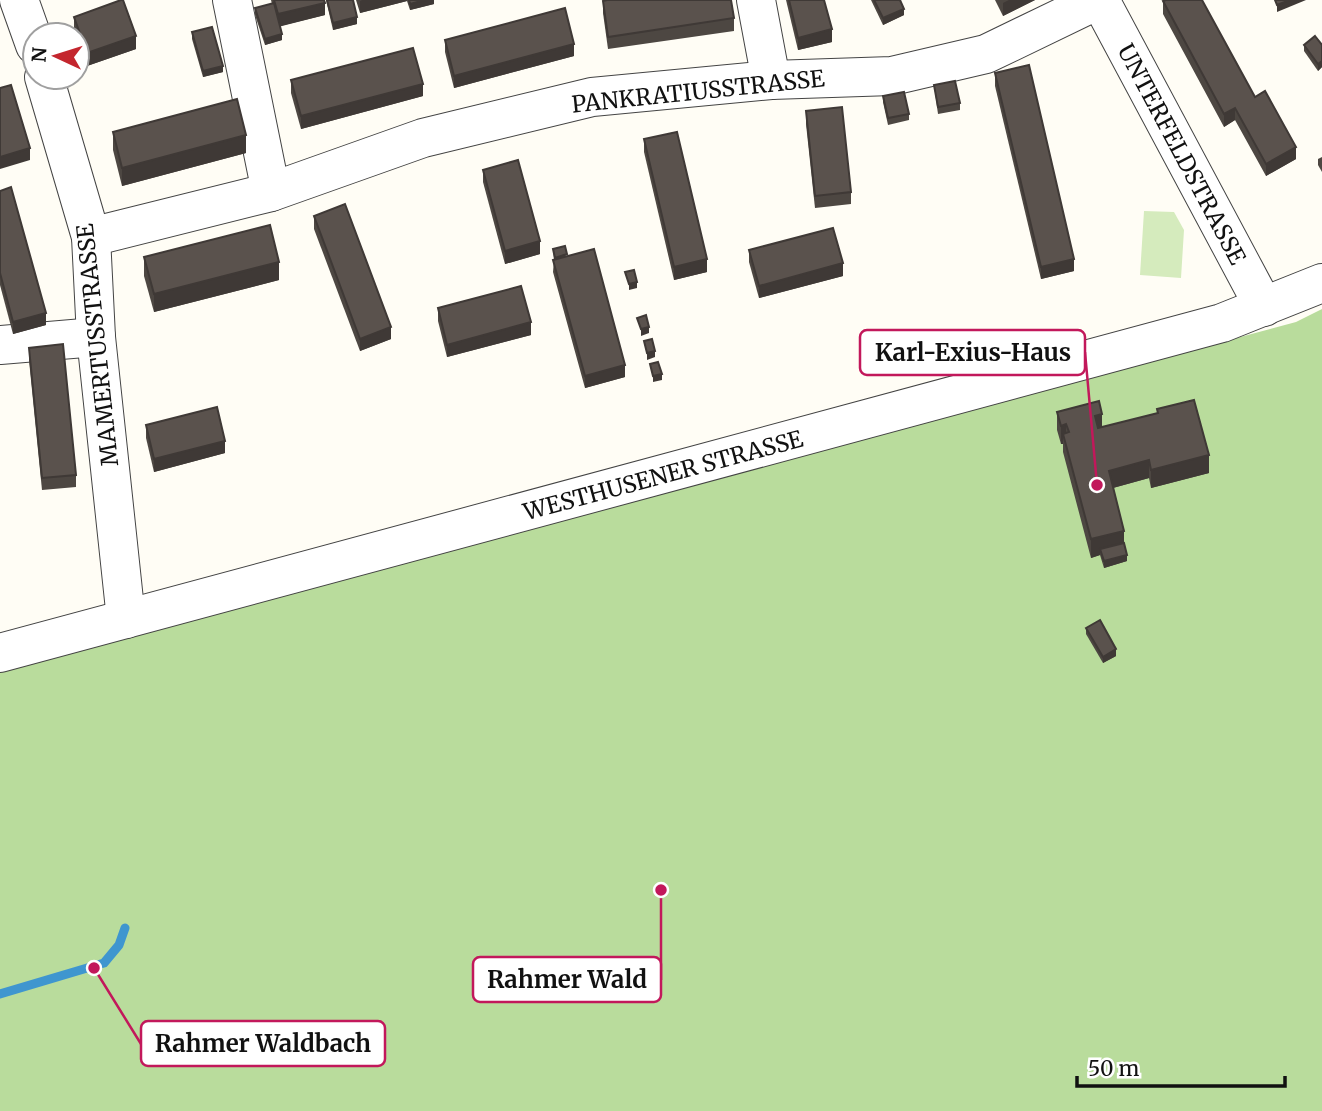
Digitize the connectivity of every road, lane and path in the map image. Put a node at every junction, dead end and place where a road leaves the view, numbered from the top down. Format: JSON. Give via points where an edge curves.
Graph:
{"nodes":[{"id":1,"x":19,"y":0,"type":"edge"},
{"id":2,"x":232,"y":0,"type":"edge"},
{"id":3,"x":756,"y":0,"type":"edge"},
{"id":4,"x":1099,"y":0,"type":"edge"},
{"id":5,"x":26,"y":21,"type":"edge"},
{"id":6,"x":771,"y":80,"type":"junction"},
{"id":7,"x":48,"y":91,"type":"edge"},
{"id":8,"x":271,"y":192,"type":"junction"},
{"id":9,"x":91,"y":237,"type":"junction"},
{"id":10,"x":1322,"y":283,"type":"edge"},
{"id":11,"x":1264,"y":307,"type":"junction"},
{"id":12,"x":96,"y":337,"type":"junction"},
{"id":13,"x":0,"y":345,"type":"edge"},
{"id":14,"x":126,"y":619,"type":"junction"},
{"id":15,"x":0,"y":653,"type":"edge"}],
"edges":[{"from":1,"to":5,"type":"street"},
{"from":2,"to":8,"type":"street"},
{"from":3,"to":6,"type":"street"},
{"from":4,"to":6,"type":"street","name":"PANKRATIUSSTRASSE","via":[[986,54],[892,76]]},
{"from":4,"to":11,"type":"street","name":"UNTERFELDSTRASSE"},
{"from":6,"to":8,"type":"street","name":"PANKRATIUSSTRASSE","via":[[592,97],[423,138]]},
{"from":7,"to":9,"type":"street","name":"MAMERTUSSTRASSE"},
{"from":8,"to":9,"type":"street","name":"PANKRATIUSSTRASSE"},
{"from":9,"to":12,"type":"street","name":"MAMERTUSSTRASSE"},
{"from":10,"to":11,"type":"street","name":"WESTHUSENER STRASSE"},
{"from":11,"to":14,"type":"street","name":"WESTHUSENER STRASSE","via":[[1222,323]]},
{"from":12,"to":13,"type":"street"},
{"from":12,"to":14,"type":"street","name":"MAMERTUSSTRASSE"},
{"from":14,"to":15,"type":"street","name":"WESTHUSENER STRASSE"}]}
